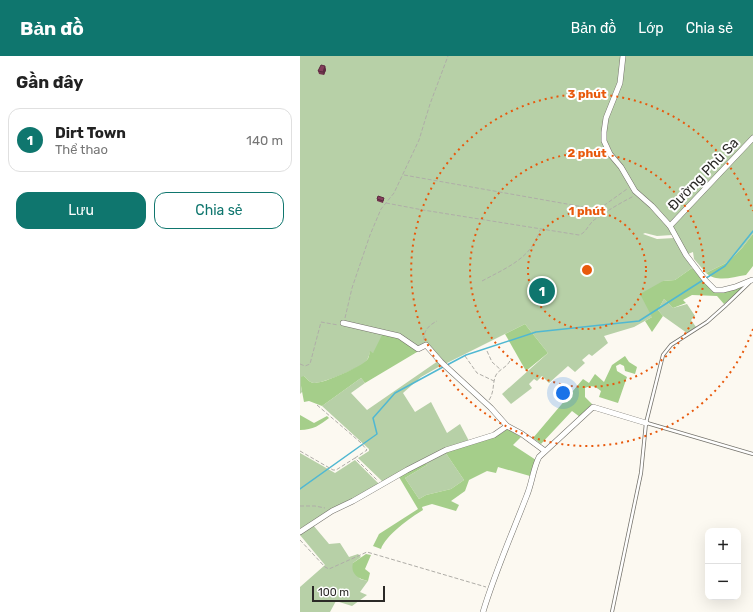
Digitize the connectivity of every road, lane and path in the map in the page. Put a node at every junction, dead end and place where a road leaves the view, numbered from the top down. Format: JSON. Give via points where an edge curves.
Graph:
{"nodes":[{"id":1,"x":448,"y":56,"type":"edge"},
{"id":2,"x":623,"y":56,"type":"edge"},
{"id":3,"x":753,"y":138,"type":"edge"},
{"id":4,"x":403,"y":174,"type":"junction"},
{"id":5,"x":632,"y":186,"type":"junction"},
{"id":6,"x":638,"y":194,"type":"junction"},
{"id":7,"x":386,"y":203,"type":"junction"},
{"id":8,"x":670,"y":226,"type":"junction"},
{"id":9,"x":540,"y":230,"type":"junction"},
{"id":10,"x":752,"y":279,"type":"edge"},
{"id":11,"x":482,"y":281,"type":"dead end"},
{"id":12,"x":437,"y":321,"type":"dead end"},
{"id":13,"x":343,"y":323,"type":"junction"},
{"id":14,"x":425,"y":345,"type":"junction"},
{"id":15,"x":487,"y":351,"type":"dead end"},
{"id":16,"x":465,"y":356,"type":"dead end"},
{"id":17,"x":511,"y":358,"type":"dead end"},
{"id":18,"x":300,"y":364,"type":"edge"},
{"id":19,"x":501,"y":370,"type":"junction"},
{"id":20,"x":495,"y":382,"type":"junction"},
{"id":21,"x":486,"y":403,"type":"junction"},
{"id":22,"x":317,"y":405,"type":"dead end"},
{"id":23,"x":646,"y":423,"type":"junction"},
{"id":24,"x":507,"y":426,"type":"junction"},
{"id":25,"x":545,"y":451,"type":"junction"},
{"id":26,"x":300,"y":452,"type":"edge"},
{"id":27,"x":753,"y":454,"type":"edge"},
{"id":28,"x":355,"y":458,"type":"junction"},
{"id":29,"x":382,"y":484,"type":"junction"},
{"id":30,"x":300,"y":506,"type":"edge"},
{"id":31,"x":332,"y":511,"type":"junction"},
{"id":32,"x":300,"y":532,"type":"edge"},
{"id":33,"x":300,"y":540,"type":"edge"},
{"id":34,"x":491,"y":588,"type":"junction"},
{"id":35,"x":483,"y":612,"type":"edge"},
{"id":36,"x":612,"y":612,"type":"edge"}],
"edges":[{"from":1,"to":4,"type":"path","via":[[419,140]]},
{"from":2,"to":5,"type":"street","via":[[620,83],[606,118],[604,141]]},
{"from":3,"to":8,"type":"street","name":"Đường Phù Sa"},
{"from":4,"to":5,"type":"path","via":[[595,209],[599,209]]},
{"from":4,"to":7,"type":"path"},
{"from":5,"to":6,"type":"street"},
{"from":6,"to":8,"type":"street"},
{"from":6,"to":9,"type":"path","via":[[608,210],[589,224],[583,234],[572,235]]},
{"from":7,"to":9,"type":"path"},
{"from":7,"to":13,"type":"path","via":[[379,212],[370,235]]},
{"from":8,"to":10,"type":"street","via":[[697,271],[715,290],[735,287]]},
{"from":9,"to":11,"type":"path","via":[[527,254]]},
{"from":10,"to":23,"type":"lane","via":[[707,322],[671,345],[663,355]]},
{"from":12,"to":14,"type":"path","via":[[427,328]]},
{"from":13,"to":14,"type":"street","via":[[399,336],[418,348]]},
{"from":13,"to":18,"type":"path","via":[[336,325],[321,322],[310,364]]},
{"from":14,"to":21,"type":"street"},
{"from":15,"to":19,"type":"path","via":[[492,362]]},
{"from":16,"to":20,"type":"path","via":[[477,374]]},
{"from":17,"to":19,"type":"path","via":[[508,366]]},
{"from":19,"to":20,"type":"path","via":[[495,377]]},
{"from":20,"to":21,"type":"path","via":[[492,395]]},
{"from":21,"to":24,"type":"street"},
{"from":22,"to":28,"type":"path","via":[[366,450]]},
{"from":23,"to":25,"type":"street","via":[[593,407]]},
{"from":23,"to":27,"type":"lane"},
{"from":23,"to":36,"type":"lane","via":[[641,474]]},
{"from":24,"to":25,"type":"street"},
{"from":24,"to":29,"type":"street","via":[[494,435],[446,450]]},
{"from":25,"to":34,"type":"street","via":[[535,465],[529,489]]},
{"from":26,"to":28,"type":"path","via":[[333,470]]},
{"from":28,"to":29,"type":"path"},
{"from":29,"to":31,"type":"street"},
{"from":30,"to":31,"type":"path","via":[[315,506]]},
{"from":31,"to":32,"type":"street"},
{"from":33,"to":34,"type":"path","via":[[329,569],[367,552]]},
{"from":34,"to":35,"type":"street"}]}
